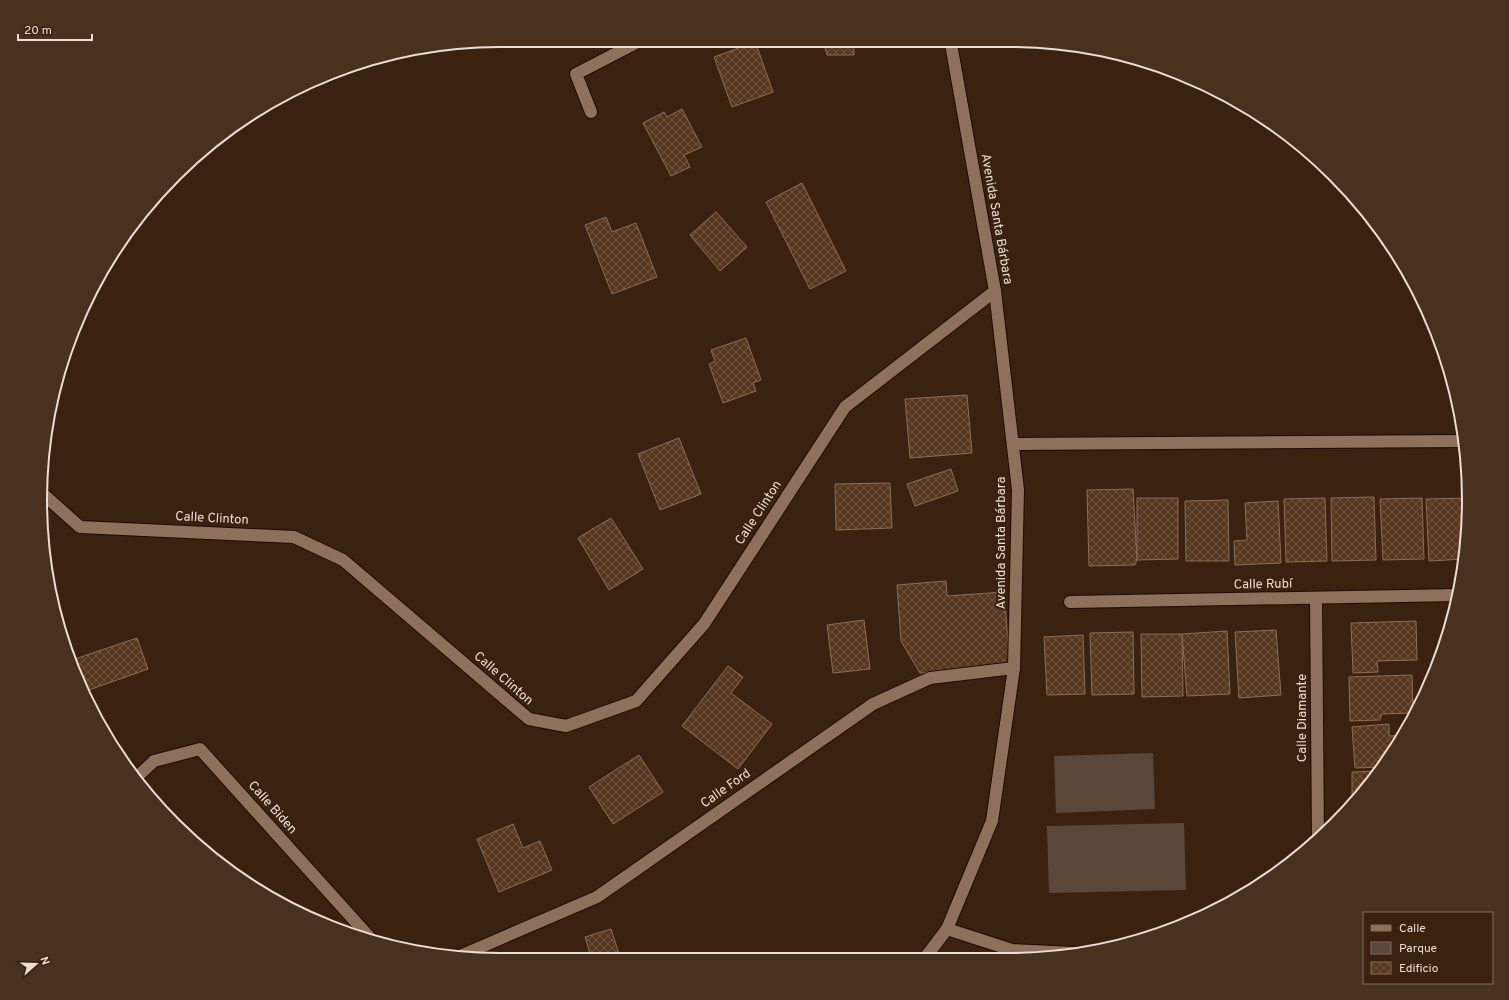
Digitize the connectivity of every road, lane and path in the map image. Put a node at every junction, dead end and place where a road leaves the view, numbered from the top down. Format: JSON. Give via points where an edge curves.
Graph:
{"nodes":[{"id":1,"x":628,"y":47,"type":"edge"},
{"id":2,"x":952,"y":47,"type":"edge"},
{"id":3,"x":591,"y":112,"type":"dead end"},
{"id":4,"x":995,"y":291,"type":"junction"},
{"id":5,"x":1458,"y":441,"type":"edge"},
{"id":6,"x":1013,"y":444,"type":"junction"},
{"id":7,"x":47,"y":498,"type":"edge"},
{"id":8,"x":1452,"y":595,"type":"edge"},
{"id":9,"x":1316,"y":598,"type":"junction"},
{"id":10,"x":1070,"y":602,"type":"dead end"},
{"id":11,"x":1014,"y":668,"type":"junction"},
{"id":12,"x":140,"y":775,"type":"edge"},
{"id":13,"x":1318,"y":831,"type":"edge"},
{"id":14,"x":947,"y":929,"type":"junction"},
{"id":15,"x":365,"y":932,"type":"edge"},
{"id":16,"x":469,"y":952,"type":"edge"},
{"id":17,"x":1040,"y":952,"type":"edge"},
{"id":18,"x":929,"y":953,"type":"edge"}],
"edges":[{"from":1,"to":3,"type":"street","via":[[576,74]]},
{"from":2,"to":4,"type":"street","name":"Avenida Santa Bárbara"},
{"from":4,"to":6,"type":"street","name":"Avenida Santa Bárbara"},
{"from":4,"to":7,"type":"street","name":"Calle Clinton","via":[[845,406],[704,624],[636,701],[566,726],[528,719],[343,560],[294,537],[80,527]]},
{"from":5,"to":6,"type":"street"},
{"from":6,"to":11,"type":"street","name":"Avenida Santa Bárbara","via":[[1018,490]]},
{"from":8,"to":9,"type":"street","name":"Calle Rubí"},
{"from":9,"to":10,"type":"street","name":"Calle Rubí"},
{"from":9,"to":13,"type":"street","name":"Calle Diamante"},
{"from":11,"to":14,"type":"street","name":"Avenida Santa Bárbara","via":[[992,821]]},
{"from":11,"to":16,"type":"street","name":"Calle Ford","via":[[930,678],[873,704],[597,897]]},
{"from":12,"to":15,"type":"street","name":"Calle Biden","via":[[154,762],[200,749]]},
{"from":14,"to":17,"type":"street","via":[[1012,950]]},
{"from":14,"to":18,"type":"street","name":"Avenida Santa Bárbara"}]}
